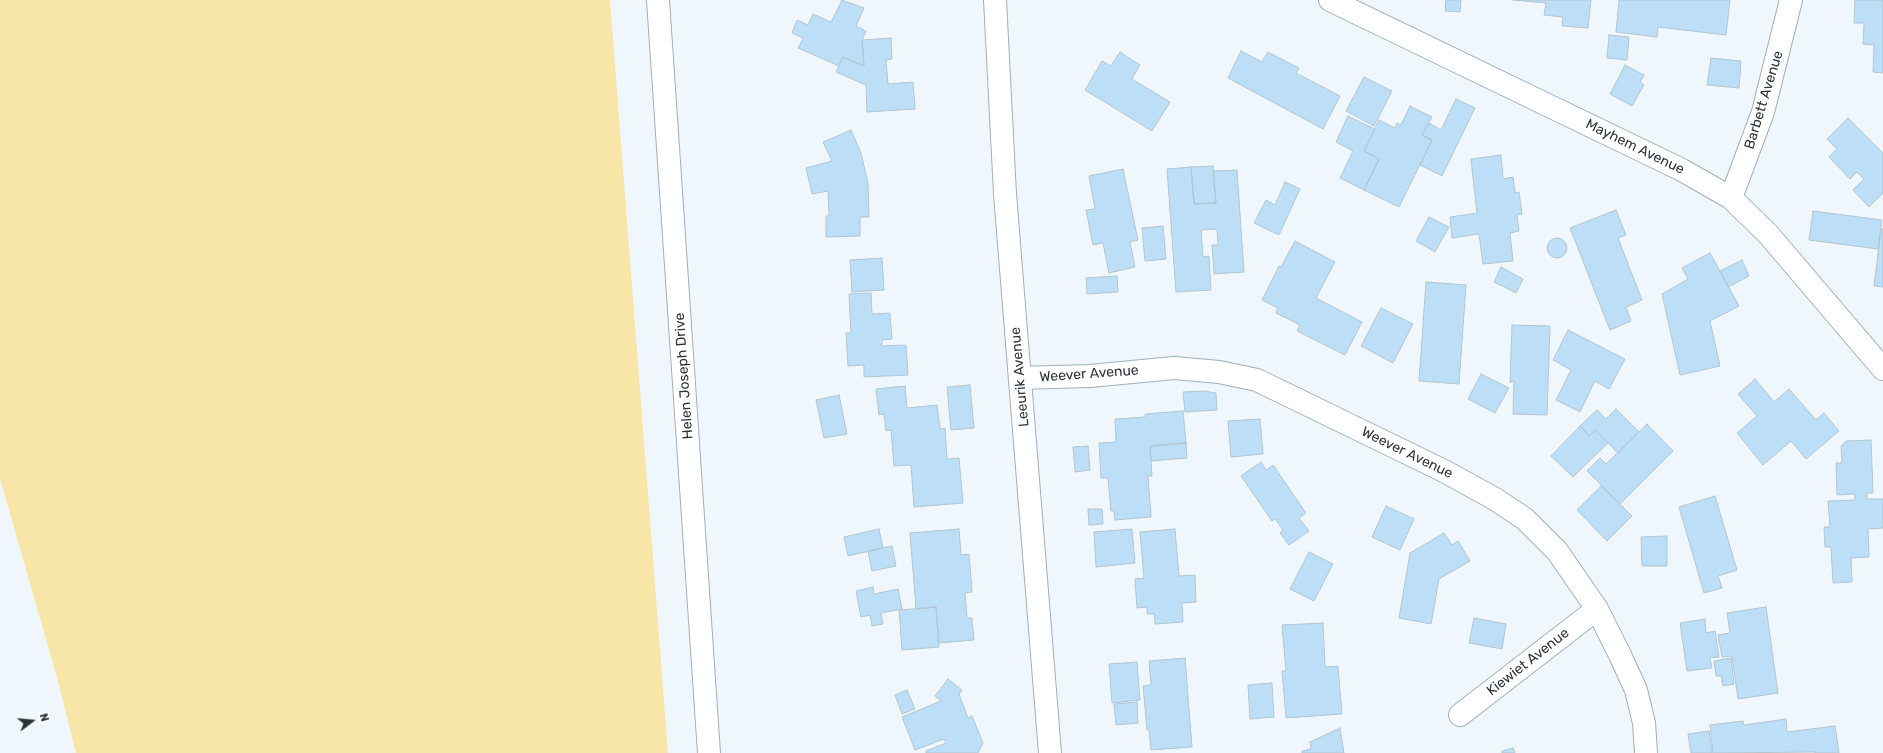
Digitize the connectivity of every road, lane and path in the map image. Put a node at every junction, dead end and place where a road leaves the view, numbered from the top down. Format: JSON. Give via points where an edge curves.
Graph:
{"nodes":[{"id":1,"x":658,"y":0,"type":"edge"},
{"id":2,"x":995,"y":0,"type":"edge"},
{"id":3,"x":1330,"y":0,"type":"edge"},
{"id":4,"x":1791,"y":0,"type":"edge"},
{"id":5,"x":1731,"y":198,"type":"junction"},
{"id":6,"x":1883,"y":369,"type":"edge"},
{"id":7,"x":1020,"y":378,"type":"junction"},
{"id":8,"x":1597,"y":609,"type":"junction"},
{"id":9,"x":1460,"y":715,"type":"dead end"},
{"id":10,"x":709,"y":753,"type":"edge"},
{"id":11,"x":1050,"y":753,"type":"edge"},
{"id":12,"x":1646,"y":753,"type":"edge"}],
"edges":[{"from":1,"to":10,"type":"street","name":"Helen Joseph Drive"},
{"from":2,"to":7,"type":"street","name":"Leeurik Avenue","via":[[1005,194]]},
{"from":3,"to":5,"type":"street","name":"Mayhem Avenue","via":[[1682,170]]},
{"from":4,"to":5,"type":"street","name":"Barbett Avenue","via":[[1763,112]]},
{"from":5,"to":6,"type":"street","name":"Mayhem Avenue","via":[[1768,234]]},
{"from":7,"to":8,"type":"street","name":"Weever Avenue","via":[[1090,376],[1174,368],[1219,372],[1257,380],[1444,471],[1519,515],[1557,551]]},
{"from":7,"to":11,"type":"street","name":"Leeurik Avenue"},
{"from":8,"to":9,"type":"street","name":"Kiewiet Avenue"},
{"from":8,"to":12,"type":"street","name":"Weever Avenue","via":[[1636,690],[1644,723]]}]}
